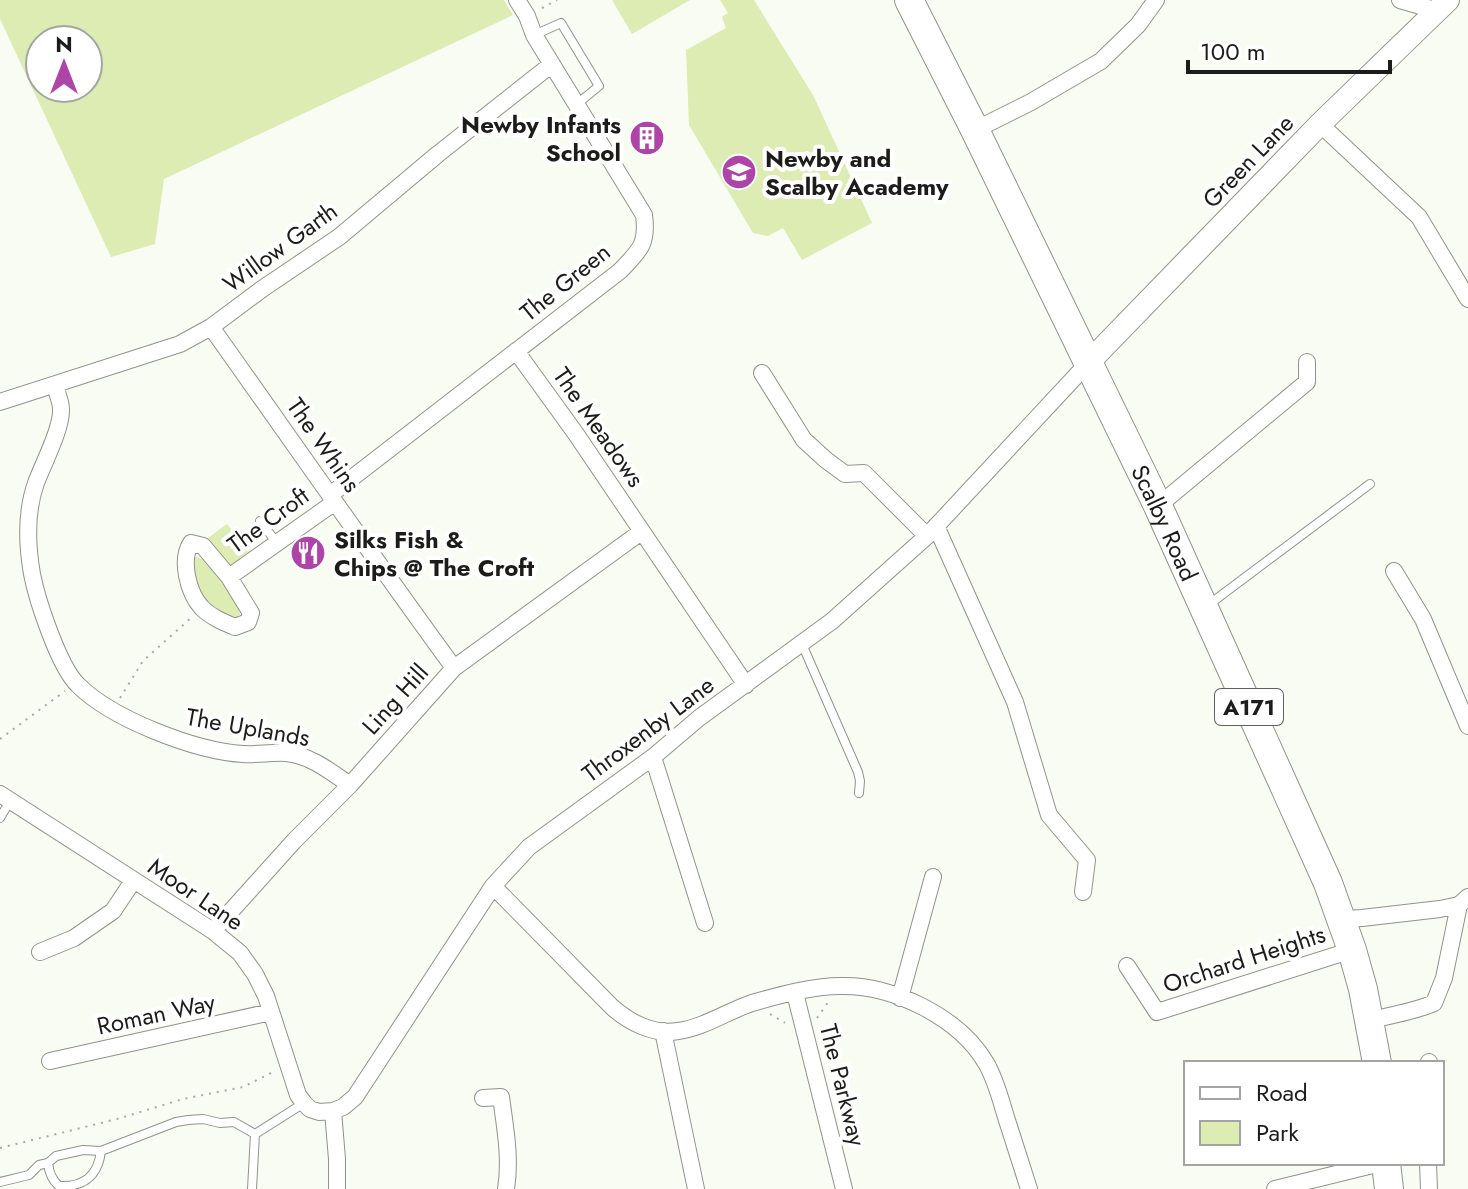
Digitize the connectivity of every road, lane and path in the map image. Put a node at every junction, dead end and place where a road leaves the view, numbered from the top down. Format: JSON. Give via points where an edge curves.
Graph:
{"nodes":[{"id":1,"x":517,"y":0,"type":"edge"},
{"id":2,"x":557,"y":0,"type":"edge"},
{"id":3,"x":909,"y":0,"type":"edge"},
{"id":4,"x":1156,"y":0,"type":"edge"},
{"id":5,"x":1400,"y":0,"type":"edge"},
{"id":6,"x":1443,"y":5,"type":"edge"},
{"id":7,"x":527,"y":16,"type":"junction"},
{"id":8,"x":534,"y":35,"type":"junction"},
{"id":9,"x":552,"y":64,"type":"junction"},
{"id":10,"x":577,"y":104,"type":"junction"},
{"id":11,"x":1320,"y":124,"type":"junction"},
{"id":12,"x":975,"y":130,"type":"junction"},
{"id":13,"x":1468,"y":299,"type":"edge"},
{"id":14,"x":211,"y":327,"type":"junction"},
{"id":15,"x":516,"y":351,"type":"junction"},
{"id":16,"x":1307,"y":362,"type":"dead end"},
{"id":17,"x":1088,"y":363,"type":"junction"},
{"id":18,"x":762,"y":373,"type":"dead end"},
{"id":19,"x":55,"y":386,"type":"junction"},
{"id":20,"x":0,"y":402,"type":"edge"},
{"id":21,"x":1370,"y":484,"type":"dead end"},
{"id":22,"x":332,"y":498,"type":"junction"},
{"id":23,"x":1158,"y":506,"type":"junction"},
{"id":24,"x":260,"y":521,"type":"dead end"},
{"id":25,"x":932,"y":531,"type":"junction"},
{"id":26,"x":641,"y":532,"type":"junction"},
{"id":27,"x":277,"y":543,"type":"junction"},
{"id":28,"x":1394,"y":571,"type":"dead end"},
{"id":29,"x":229,"y":577,"type":"junction"},
{"id":30,"x":1205,"y":608,"type":"junction"},
{"id":31,"x":197,"y":614,"type":"dead end"},
{"id":32,"x":801,"y":643,"type":"junction"},
{"id":33,"x":454,"y":668,"type":"junction"},
{"id":34,"x":76,"y":683,"type":"junction"},
{"id":35,"x":746,"y":685,"type":"junction"},
{"id":36,"x":113,"y":710,"type":"junction"},
{"id":37,"x":1468,"y":726,"type":"edge"},
{"id":38,"x":0,"y":739,"type":"edge"},
{"id":39,"x":653,"y":757,"type":"junction"},
{"id":40,"x":350,"y":785,"type":"junction"},
{"id":41,"x":859,"y":793,"type":"dead end"},
{"id":42,"x":6,"y":797,"type":"edge"},
{"id":43,"x":0,"y":818,"type":"edge"},
{"id":44,"x":933,"y":877,"type":"dead end"},
{"id":45,"x":133,"y":881,"type":"junction"},
{"id":46,"x":493,"y":886,"type":"junction"},
{"id":47,"x":1083,"y":892,"type":"dead end"},
{"id":48,"x":1464,"y":901,"type":"edge"},
{"id":49,"x":1342,"y":919,"type":"junction"},
{"id":50,"x":705,"y":923,"type":"dead end"},
{"id":51,"x":213,"y":931,"type":"junction"},
{"id":52,"x":1352,"y":950,"type":"junction"},
{"id":53,"x":37,"y":952,"type":"dead end"},
{"id":54,"x":1127,"y":966,"type":"dead end"},
{"id":55,"x":840,"y":986,"type":"junction"},
{"id":56,"x":795,"y":993,"type":"junction"},
{"id":57,"x":900,"y":998,"type":"junction"},
{"id":58,"x":752,"y":1004,"type":"junction"},
{"id":59,"x":271,"y":1012,"type":"junction"},
{"id":60,"x":1369,"y":1021,"type":"junction"},
{"id":61,"x":663,"y":1031,"type":"junction"},
{"id":62,"x":805,"y":1034,"type":"junction"},
{"id":63,"x":1377,"y":1061,"type":"edge"},
{"id":64,"x":49,"y":1062,"type":"dead end"},
{"id":65,"x":288,"y":1064,"type":"junction"},
{"id":66,"x":483,"y":1098,"type":"dead end"},
{"id":67,"x":304,"y":1103,"type":"junction"},
{"id":68,"x":333,"y":1111,"type":"junction"},
{"id":69,"x":255,"y":1134,"type":"junction"},
{"id":70,"x":0,"y":1148,"type":"edge"},
{"id":71,"x":101,"y":1151,"type":"junction"},
{"id":72,"x":48,"y":1163,"type":"junction"},
{"id":73,"x":1376,"y":1165,"type":"edge"},
{"id":74,"x":1384,"y":1165,"type":"edge"},
{"id":75,"x":1428,"y":1165,"type":"edge"},
{"id":76,"x":0,"y":1182,"type":"edge"},
{"id":77,"x":252,"y":1189,"type":"edge"},
{"id":78,"x":337,"y":1189,"type":"edge"},
{"id":79,"x":506,"y":1189,"type":"edge"},
{"id":80,"x":696,"y":1189,"type":"edge"},
{"id":81,"x":844,"y":1189,"type":"edge"},
{"id":82,"x":1029,"y":1189,"type":"edge"},
{"id":83,"x":1275,"y":1189,"type":"edge"},
{"id":84,"x":1389,"y":1189,"type":"edge"},
{"id":85,"x":1429,"y":1189,"type":"edge"}],
"edges":[{"from":1,"to":7,"type":"street","name":"The Green"},
{"from":2,"to":7,"type":"path"},
{"from":3,"to":12,"type":"highway","name":"Scalby Road","number":"A171"},
{"from":4,"to":12,"type":"street","via":[[1101,61]]},
{"from":5,"to":6,"type":"street"},
{"from":6,"to":11,"type":"street","name":"Green Lane"},
{"from":7,"to":8,"type":"street","name":"The Green"},
{"from":8,"to":9,"type":"street","name":"The Green"},
{"from":8,"to":10,"type":"lane","via":[[561,23],[599,86]]},
{"from":9,"to":10,"type":"street","name":"The Green"},
{"from":9,"to":14,"type":"street","name":"Willow Garth","via":[[339,237]]},
{"from":10,"to":15,"type":"street","name":"The Green","via":[[644,215],[646,233],[641,250],[620,271]]},
{"from":11,"to":13,"type":"street","via":[[1419,217]]},
{"from":11,"to":17,"type":"street","name":"Green Lane"},
{"from":12,"to":17,"type":"highway","name":"Scalby Road","number":"A171"},
{"from":14,"to":19,"type":"street","name":"Willow Garth","via":[[180,344]]},
{"from":14,"to":22,"type":"street","name":"The Whins"},
{"from":15,"to":22,"type":"street","name":"The Green"},
{"from":15,"to":26,"type":"street","name":"The Meadows"},
{"from":16,"to":23,"type":"street","via":[[1309,387]]},
{"from":17,"to":23,"type":"highway","name":"Scalby Road","number":"A171"},
{"from":17,"to":25,"type":"street","name":"Throxenby Lane"},
{"from":18,"to":25,"type":"street","via":[[804,440],[845,474],[864,473]]},
{"from":19,"to":20,"type":"street","name":"Willow Garth"},
{"from":19,"to":34,"type":"street","name":"The Uplands","via":[[62,410],[31,502],[29,548],[46,624]]},
{"from":21,"to":30,"type":"lane"},
{"from":22,"to":27,"type":"street","name":"The Croft"},
{"from":22,"to":33,"type":"street","name":"The Whins"},
{"from":23,"to":30,"type":"highway","name":"Scalby Road","number":"A171"},
{"from":24,"to":27,"type":"lane"},
{"from":25,"to":32,"type":"street","name":"Throxenby Lane"},
{"from":25,"to":47,"type":"street","via":[[1015,702],[1049,815],[1087,860]]},
{"from":26,"to":33,"type":"street","name":"Ling Hill"},
{"from":26,"to":35,"type":"street","name":"The Meadows"},
{"from":27,"to":29,"type":"street","name":"The Croft"},
{"from":28,"to":37,"type":"street","via":[[1423,619]]},
{"from":29,"to":29,"type":"street","name":"The Croft","via":[[251,613],[248,622],[235,627],[202,608],[195,597],[185,567],[191,543],[203,546]]},
{"from":30,"to":49,"type":"highway","name":"Scalby Road","number":"A171"},
{"from":31,"to":36,"type":"path","via":[[143,661]]},
{"from":32,"to":35,"type":"street","name":"Throxenby Lane"},
{"from":32,"to":41,"type":"lane","via":[[858,772]]},
{"from":33,"to":40,"type":"street","name":"Ling Hill"},
{"from":34,"to":36,"type":"street","name":"The Uplands"},
{"from":34,"to":38,"type":"path"},
{"from":35,"to":39,"type":"street","name":"Throxenby Lane"},
{"from":36,"to":40,"type":"street","name":"The Uplands","via":[[201,747],[244,754],[289,753],[314,761]]},
{"from":39,"to":46,"type":"street","name":"Throxenby Lane","via":[[529,847]]},
{"from":39,"to":50,"type":"street"},
{"from":40,"to":51,"type":"street","name":"Ling Hill"},
{"from":42,"to":43,"type":"lane"},
{"from":42,"to":45,"type":"street","name":"Moor Lane"},
{"from":44,"to":57,"type":"street"},
{"from":45,"to":51,"type":"street","name":"Moor Lane"},
{"from":45,"to":53,"type":"street","via":[[113,911],[74,938]]},
{"from":46,"to":61,"type":"street","via":[[623,1017]]},
{"from":46,"to":68,"type":"street","name":"Throxenby Lane","via":[[355,1097]]},
{"from":48,"to":49,"type":"street","via":[[1440,909]]},
{"from":48,"to":60,"type":"street","via":[[1434,1003]]},
{"from":49,"to":52,"type":"highway","name":"Scalby Road","number":"A171"},
{"from":51,"to":59,"type":"street","name":"Moor Lane","via":[[240,953]]},
{"from":52,"to":54,"type":"street","name":"Orchard Heights","via":[[1157,1012]]},
{"from":52,"to":60,"type":"highway","name":"Scalby Road","number":"A171"},
{"from":55,"to":56,"type":"street"},
{"from":55,"to":57,"type":"street"},
{"from":55,"to":62,"type":"path"},
{"from":56,"to":58,"type":"street"},
{"from":56,"to":62,"type":"street","name":"The Parkway"},
{"from":57,"to":82,"type":"street","via":[[952,1026],[985,1061]]},
{"from":58,"to":61,"type":"street","via":[[691,1028]]},
{"from":58,"to":62,"type":"path"},
{"from":59,"to":64,"type":"street","name":"Roman Way"},
{"from":59,"to":65,"type":"street","name":"Moor Lane"},
{"from":60,"to":63,"type":"highway","name":"Scalby Road","number":"A171"},
{"from":61,"to":80,"type":"street"},
{"from":62,"to":81,"type":"street","name":"The Parkway"},
{"from":65,"to":67,"type":"street","name":"Moor Lane"},
{"from":65,"to":70,"type":"path","via":[[243,1087]]},
{"from":66,"to":79,"type":"street","via":[[501,1097],[509,1155]]},
{"from":67,"to":68,"type":"street","via":[[319,1112]]},
{"from":67,"to":69,"type":"lane"},
{"from":68,"to":78,"type":"street"},
{"from":69,"to":71,"type":"lane","via":[[234,1122],[188,1120]]},
{"from":69,"to":77,"type":"lane"},
{"from":71,"to":72,"type":"lane","via":[[56,1156]]},
{"from":71,"to":72,"type":"lane","via":[[93,1175],[76,1184],[59,1186]]},
{"from":72,"to":76,"type":"lane","via":[[29,1175]]},
{"from":73,"to":83,"type":"street"},
{"from":74,"to":84,"type":"highway"},
{"from":75,"to":85,"type":"street"}]}
